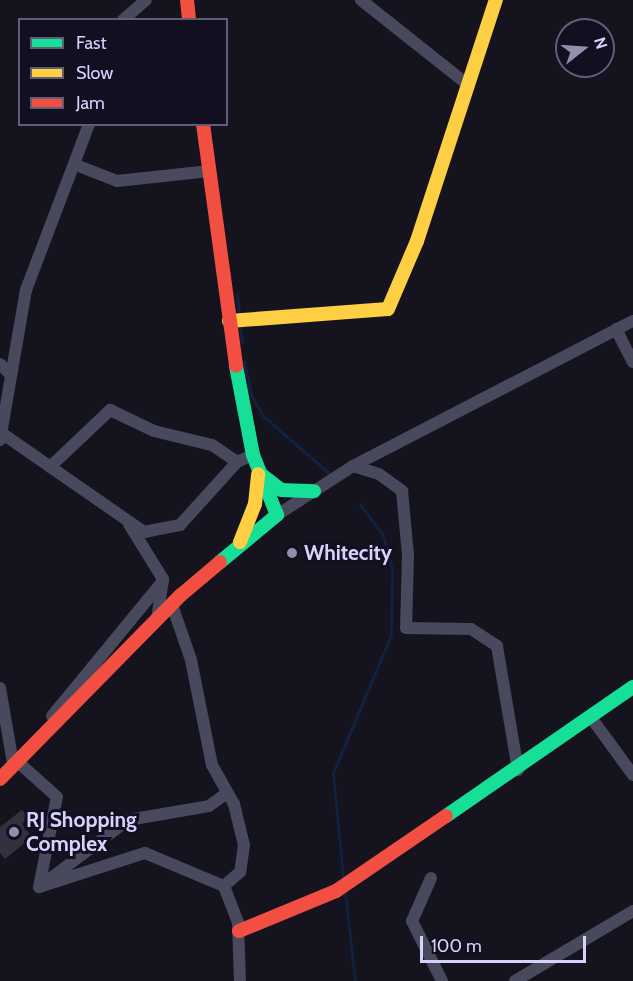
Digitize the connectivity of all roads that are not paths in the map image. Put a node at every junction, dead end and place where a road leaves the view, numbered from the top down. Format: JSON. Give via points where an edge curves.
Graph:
{"nodes":[{"id":1,"x":125,"y":0,"type":"edge"},
{"id":2,"x":146,"y":0,"type":"edge"},
{"id":3,"x":187,"y":0,"type":"edge"},
{"id":4,"x":361,"y":0,"type":"edge"},
{"id":5,"x":496,"y":0,"type":"edge"},
{"id":6,"x":124,"y":16,"type":"edge"},
{"id":7,"x":189,"y":18,"type":"edge"},
{"id":8,"x":466,"y":84,"type":"junction"},
{"id":9,"x":88,"y":126,"type":"edge"},
{"id":10,"x":203,"y":126,"type":"edge"},
{"id":11,"x":76,"y":165,"type":"junction"},
{"id":12,"x":209,"y":171,"type":"junction"},
{"id":13,"x":229,"y":321,"type":"junction"},
{"id":14,"x":633,"y":321,"type":"edge"},
{"id":15,"x":616,"y":329,"type":"junction"},
{"id":16,"x":633,"y":362,"type":"edge"},
{"id":17,"x":0,"y":364,"type":"edge"},
{"id":18,"x":11,"y":375,"type":"junction"},
{"id":19,"x":1,"y":437,"type":"edge"},
{"id":20,"x":253,"y":455,"type":"junction"},
{"id":21,"x":237,"y":462,"type":"junction"},
{"id":22,"x":353,"y":466,"type":"junction"},
{"id":23,"x":50,"y":467,"type":"junction"},
{"id":24,"x":258,"y":472,"type":"junction"},
{"id":25,"x":314,"y":491,"type":"junction"},
{"id":26,"x":277,"y":515,"type":"junction"},
{"id":27,"x":128,"y":524,"type":"junction"},
{"id":28,"x":237,"y":547,"type":"junction"},
{"id":29,"x":163,"y":581,"type":"junction"},
{"id":30,"x":172,"y":604,"type":"junction"},
{"id":31,"x":157,"y":619,"type":"junction"},
{"id":32,"x":633,"y":687,"type":"edge"},
{"id":33,"x":0,"y":688,"type":"edge"},
{"id":34,"x":590,"y":716,"type":"junction"},
{"id":35,"x":18,"y":762,"type":"junction"},
{"id":36,"x":518,"y":770,"type":"junction"},
{"id":37,"x":633,"y":775,"type":"edge"},
{"id":38,"x":0,"y":779,"type":"edge"},
{"id":39,"x":227,"y":792,"type":"junction"},
{"id":40,"x":432,"y":878,"type":"dead end"},
{"id":41,"x":224,"y":886,"type":"junction"},
{"id":42,"x":39,"y":887,"type":"junction"},
{"id":43,"x":633,"y":911,"type":"edge"},
{"id":44,"x":238,"y":931,"type":"junction"},
{"id":45,"x":240,"y":981,"type":"edge"},
{"id":46,"x":442,"y":981,"type":"edge"},
{"id":47,"x":515,"y":981,"type":"edge"}],
"edges":[{"from":1,"to":6,"type":"street"},
{"from":2,"to":6,"type":"street"},
{"from":3,"to":7,"type":"street"},
{"from":4,"to":8,"type":"street"},
{"from":5,"to":8,"type":"street"},
{"from":8,"to":13,"type":"street","via":[[417,241],[388,309]]},
{"from":9,"to":11,"type":"street"},
{"from":10,"to":12,"type":"street"},
{"from":11,"to":12,"type":"street","via":[[117,181]]},
{"from":11,"to":18,"type":"street","via":[[30,275]]},
{"from":12,"to":13,"type":"street"},
{"from":13,"to":20,"type":"street"},
{"from":14,"to":15,"type":"street"},
{"from":15,"to":16,"type":"street"},
{"from":15,"to":22,"type":"street"},
{"from":17,"to":18,"type":"street"},
{"from":18,"to":19,"type":"street"},
{"from":19,"to":23,"type":"street"},
{"from":20,"to":21,"type":"street"},
{"from":20,"to":24,"type":"street"},
{"from":21,"to":23,"type":"street","via":[[212,446],[154,431],[110,410]]},
{"from":21,"to":27,"type":"street","via":[[180,525],[144,532]]},
{"from":22,"to":25,"type":"street"},
{"from":22,"to":36,"type":"street","via":[[394,482],[406,501],[406,628],[471,629],[497,646]]},
{"from":23,"to":27,"type":"street"},
{"from":24,"to":25,"type":"street","via":[[281,490]]},
{"from":24,"to":26,"type":"street"},
{"from":24,"to":28,"type":"street","via":[[249,528]]},
{"from":25,"to":26,"type":"street"},
{"from":26,"to":28,"type":"street"},
{"from":27,"to":29,"type":"street"},
{"from":28,"to":30,"type":"street"},
{"from":29,"to":31,"type":"street"},
{"from":29,"to":33,"type":"street","via":[[14,764]]},
{"from":30,"to":31,"type":"street"},
{"from":30,"to":39,"type":"street","via":[[191,660],[212,765]]},
{"from":31,"to":35,"type":"street"},
{"from":32,"to":34,"type":"street"},
{"from":34,"to":36,"type":"street"},
{"from":34,"to":37,"type":"street"},
{"from":35,"to":38,"type":"street"},
{"from":35,"to":42,"type":"street","via":[[57,796]]},
{"from":36,"to":44,"type":"street","via":[[479,791],[336,891]]},
{"from":39,"to":41,"type":"street","via":[[239,820],[244,860],[240,872]]},
{"from":39,"to":42,"type":"street","via":[[209,806],[128,820]]},
{"from":40,"to":46,"type":"street","via":[[412,921]]},
{"from":41,"to":42,"type":"street","via":[[145,853]]},
{"from":41,"to":44,"type":"street"},
{"from":43,"to":47,"type":"street"},
{"from":44,"to":45,"type":"street"}]}
